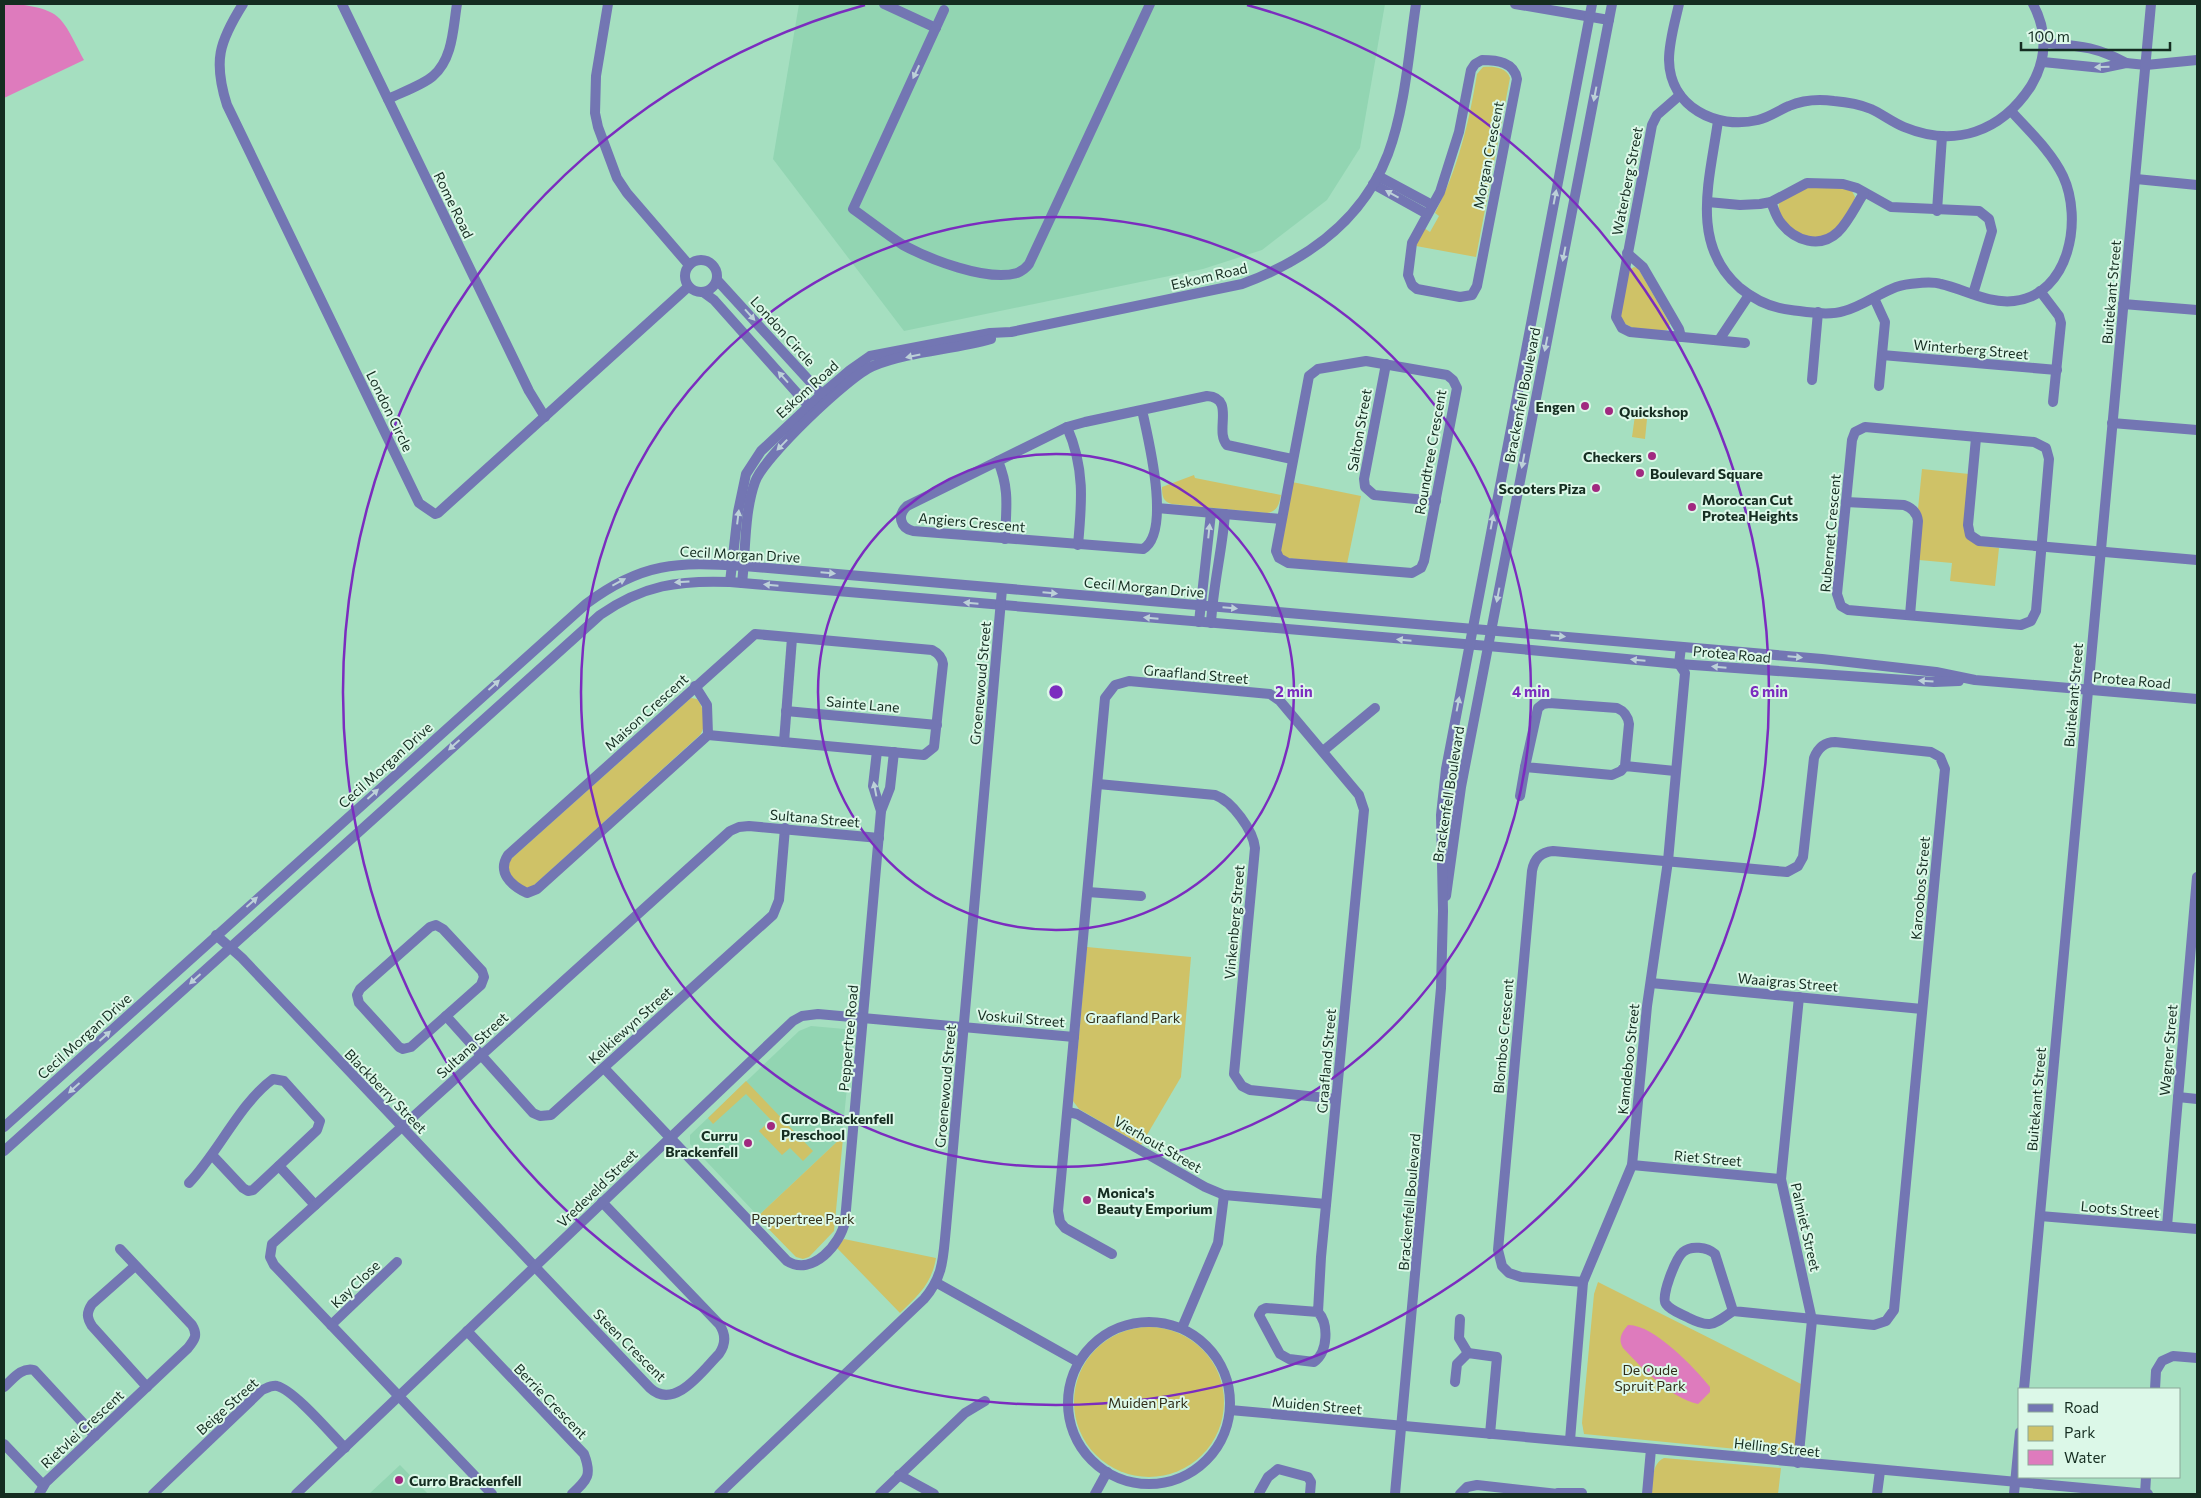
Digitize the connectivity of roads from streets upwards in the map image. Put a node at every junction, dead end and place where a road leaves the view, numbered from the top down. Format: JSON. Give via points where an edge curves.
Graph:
{"nodes":[{"id":1,"x":243,"y":4,"type":"edge"},
{"id":2,"x":342,"y":4,"type":"edge"},
{"id":3,"x":457,"y":4,"type":"edge"},
{"id":4,"x":608,"y":4,"type":"edge"},
{"id":5,"x":884,"y":4,"type":"edge"},
{"id":6,"x":1150,"y":4,"type":"edge"},
{"id":7,"x":1416,"y":4,"type":"edge"},
{"id":8,"x":1515,"y":4,"type":"edge"},
{"id":9,"x":1592,"y":4,"type":"edge"},
{"id":10,"x":1612,"y":4,"type":"edge"},
{"id":11,"x":1679,"y":4,"type":"edge"},
{"id":12,"x":2034,"y":4,"type":"edge"},
{"id":13,"x":2151,"y":4,"type":"edge"},
{"id":14,"x":944,"y":10,"type":"dead end"},
{"id":15,"x":1590,"y":17,"type":"junction"},
{"id":16,"x":1609,"y":20,"type":"junction"},
{"id":17,"x":936,"y":28,"type":"junction"},
{"id":18,"x":2045,"y":43,"type":"junction"},
{"id":19,"x":2080,"y":47,"type":"junction"},
{"id":20,"x":2197,"y":60,"type":"edge"},
{"id":21,"x":2043,"y":62,"type":"junction"},
{"id":22,"x":2126,"y":63,"type":"junction"},
{"id":23,"x":2078,"y":65,"type":"junction"},
{"id":24,"x":2146,"y":65,"type":"junction"},
{"id":25,"x":1680,"y":95,"type":"junction"},
{"id":26,"x":388,"y":99,"type":"junction"},
{"id":27,"x":2011,"y":111,"type":"junction"},
{"id":28,"x":1718,"y":121,"type":"junction"},
{"id":29,"x":1942,"y":136,"type":"junction"},
{"id":30,"x":2136,"y":179,"type":"junction"},
{"id":31,"x":1376,"y":180,"type":"junction"},
{"id":32,"x":2197,"y":185,"type":"edge"},
{"id":33,"x":1864,"y":193,"type":"junction"},
{"id":34,"x":1708,"y":202,"type":"junction"},
{"id":35,"x":1771,"y":202,"type":"junction"},
{"id":36,"x":1430,"y":210,"type":"junction"},
{"id":37,"x":1938,"y":211,"type":"junction"},
{"id":38,"x":1627,"y":254,"type":"junction"},
{"id":39,"x":689,"y":265,"type":"junction"},
{"id":40,"x":717,"y":280,"type":"junction"},
{"id":41,"x":688,"y":287,"type":"junction"},
{"id":42,"x":703,"y":292,"type":"junction"},
{"id":43,"x":2040,"y":292,"type":"junction"},
{"id":44,"x":1973,"y":294,"type":"junction"},
{"id":45,"x":1749,"y":295,"type":"junction"},
{"id":46,"x":1874,"y":298,"type":"junction"},
{"id":47,"x":2124,"y":304,"type":"junction"},
{"id":48,"x":2197,"y":310,"type":"edge"},
{"id":49,"x":1818,"y":312,"type":"junction"},
{"id":50,"x":1681,"y":337,"type":"junction"},
{"id":51,"x":1719,"y":340,"type":"junction"},
{"id":52,"x":1745,"y":343,"type":"dead end"},
{"id":53,"x":1882,"y":355,"type":"junction"},
{"id":54,"x":1386,"y":364,"type":"junction"},
{"id":55,"x":2057,"y":370,"type":"junction"},
{"id":56,"x":1812,"y":380,"type":"dead end"},
{"id":57,"x":1879,"y":386,"type":"dead end"},
{"id":58,"x":825,"y":398,"type":"junction"},
{"id":59,"x":2053,"y":402,"type":"dead end"},
{"id":60,"x":812,"y":410,"type":"junction"},
{"id":61,"x":1142,"y":410,"type":"junction"},
{"id":62,"x":545,"y":417,"type":"junction"},
{"id":63,"x":2112,"y":423,"type":"junction"},
{"id":64,"x":1067,"y":427,"type":"junction"},
{"id":65,"x":2197,"y":430,"type":"edge"},
{"id":66,"x":1976,"y":438,"type":"junction"},
{"id":67,"x":1292,"y":459,"type":"junction"},
{"id":68,"x":998,"y":461,"type":"junction"},
{"id":69,"x":1436,"y":501,"type":"junction"},
{"id":70,"x":1846,"y":502,"type":"junction"},
{"id":71,"x":1157,"y":508,"type":"junction"},
{"id":72,"x":1211,"y":513,"type":"junction"},
{"id":73,"x":1225,"y":514,"type":"junction"},
{"id":74,"x":1281,"y":519,"type":"junction"},
{"id":75,"x":1005,"y":539,"type":"junction"},
{"id":76,"x":1078,"y":545,"type":"junction"},
{"id":77,"x":2041,"y":547,"type":"junction"},
{"id":78,"x":2100,"y":551,"type":"junction"},
{"id":79,"x":2197,"y":560,"type":"edge"},
{"id":80,"x":1206,"y":561,"type":"junction"},
{"id":81,"x":1220,"y":562,"type":"junction"},
{"id":82,"x":732,"y":565,"type":"junction"},
{"id":83,"x":744,"y":566,"type":"junction"},
{"id":84,"x":730,"y":582,"type":"junction"},
{"id":85,"x":742,"y":583,"type":"junction"},
{"id":86,"x":1002,"y":589,"type":"junction"},
{"id":87,"x":1000,"y":606,"type":"junction"},
{"id":88,"x":1201,"y":606,"type":"junction"},
{"id":89,"x":1212,"y":607,"type":"junction"},
{"id":90,"x":1910,"y":615,"type":"junction"},
{"id":91,"x":1199,"y":622,"type":"junction"},
{"id":92,"x":1211,"y":623,"type":"junction"},
{"id":93,"x":1472,"y":630,"type":"junction"},
{"id":94,"x":1491,"y":631,"type":"junction"},
{"id":95,"x":792,"y":638,"type":"junction"},
{"id":96,"x":1468,"y":645,"type":"junction"},
{"id":97,"x":1488,"y":646,"type":"junction"},
{"id":98,"x":1681,"y":647,"type":"junction"},
{"id":99,"x":1694,"y":648,"type":"junction"},
{"id":100,"x":1686,"y":667,"type":"junction"},
{"id":101,"x":1975,"y":680,"type":"junction"},
{"id":102,"x":695,"y":686,"type":"junction"},
{"id":103,"x":2087,"y":690,"type":"junction"},
{"id":104,"x":2197,"y":699,"type":"edge"},
{"id":105,"x":1374,"y":708,"type":"dead end"},
{"id":106,"x":786,"y":711,"type":"junction"},
{"id":107,"x":937,"y":725,"type":"junction"},
{"id":108,"x":708,"y":735,"type":"junction"},
{"id":109,"x":784,"y":742,"type":"junction"},
{"id":110,"x":876,"y":750,"type":"junction"},
{"id":111,"x":1323,"y":751,"type":"junction"},
{"id":112,"x":894,"y":752,"type":"junction"},
{"id":113,"x":1625,"y":766,"type":"junction"},
{"id":114,"x":1525,"y":767,"type":"junction"},
{"id":115,"x":1675,"y":771,"type":"junction"},
{"id":116,"x":1098,"y":784,"type":"junction"},
{"id":117,"x":1520,"y":796,"type":"dead end"},
{"id":118,"x":881,"y":810,"type":"junction"},
{"id":119,"x":785,"y":828,"type":"junction"},
{"id":120,"x":879,"y":838,"type":"junction"},
{"id":121,"x":1668,"y":861,"type":"junction"},
{"id":122,"x":2197,"y":876,"type":"edge"},
{"id":123,"x":1088,"y":892,"type":"junction"},
{"id":124,"x":1141,"y":896,"type":"dead end"},
{"id":125,"x":1443,"y":911,"type":"junction"},
{"id":126,"x":216,"y":935,"type":"junction"},
{"id":127,"x":231,"y":947,"type":"junction"},
{"id":128,"x":2193,"y":968,"type":"edge"},
{"id":129,"x":1650,"y":983,"type":"junction"},
{"id":130,"x":1799,"y":997,"type":"junction"},
{"id":131,"x":1922,"y":1009,"type":"junction"},
{"id":132,"x":446,"y":1016,"type":"junction"},
{"id":133,"x":863,"y":1018,"type":"junction"},
{"id":134,"x":964,"y":1027,"type":"junction"},
{"id":135,"x":1074,"y":1037,"type":"junction"},
{"id":136,"x":481,"y":1056,"type":"junction"},
{"id":137,"x":604,"y":1068,"type":"junction"},
{"id":138,"x":2178,"y":1097,"type":"junction"},
{"id":139,"x":1336,"y":1099,"type":"junction"},
{"id":140,"x":2197,"y":1099,"type":"edge"},
{"id":141,"x":1068,"y":1112,"type":"junction"},
{"id":142,"x":4,"y":1127,"type":"edge"},
{"id":143,"x":402,"y":1127,"type":"junction"},
{"id":144,"x":670,"y":1137,"type":"junction"},
{"id":145,"x":4,"y":1151,"type":"edge"},
{"id":146,"x":212,"y":1155,"type":"junction"},
{"id":147,"x":1632,"y":1165,"type":"junction"},
{"id":148,"x":279,"y":1166,"type":"junction"},
{"id":149,"x":1781,"y":1178,"type":"junction"},
{"id":150,"x":189,"y":1183,"type":"dead end"},
{"id":151,"x":1224,"y":1195,"type":"junction"},
{"id":152,"x":602,"y":1202,"type":"junction"},
{"id":153,"x":1326,"y":1204,"type":"junction"},
{"id":154,"x":315,"y":1205,"type":"junction"},
{"id":155,"x":2040,"y":1216,"type":"junction"},
{"id":156,"x":2167,"y":1226,"type":"junction"},
{"id":157,"x":2197,"y":1229,"type":"edge"},
{"id":158,"x":120,"y":1250,"type":"dead end"},
{"id":159,"x":1112,"y":1254,"type":"dead end"},
{"id":160,"x":397,"y":1262,"type":"dead end"},
{"id":161,"x":135,"y":1266,"type":"junction"},
{"id":162,"x":535,"y":1267,"type":"junction"},
{"id":163,"x":1583,"y":1282,"type":"junction"},
{"id":164,"x":937,"y":1283,"type":"junction"},
{"id":165,"x":1318,"y":1312,"type":"junction"},
{"id":166,"x":1733,"y":1312,"type":"junction"},
{"id":167,"x":1460,"y":1319,"type":"dead end"},
{"id":168,"x":1812,"y":1320,"type":"junction"},
{"id":169,"x":331,"y":1325,"type":"junction"},
{"id":170,"x":1182,"y":1328,"type":"junction"},
{"id":171,"x":466,"y":1331,"type":"junction"},
{"id":172,"x":1468,"y":1353,"type":"junction"},
{"id":173,"x":2197,"y":1358,"type":"edge"},
{"id":174,"x":1078,"y":1362,"type":"junction"},
{"id":175,"x":1455,"y":1382,"type":"dead end"},
{"id":176,"x":4,"y":1387,"type":"edge"},
{"id":177,"x":147,"y":1387,"type":"junction"},
{"id":178,"x":2024,"y":1388,"type":"edge"},
{"id":179,"x":2155,"y":1388,"type":"edge"},
{"id":180,"x":399,"y":1396,"type":"junction"},
{"id":181,"x":985,"y":1401,"type":"dead end"},
{"id":182,"x":1230,"y":1410,"type":"junction"},
{"id":183,"x":1402,"y":1426,"type":"junction"},
{"id":184,"x":1490,"y":1434,"type":"junction"},
{"id":185,"x":95,"y":1436,"type":"junction"},
{"id":186,"x":1570,"y":1440,"type":"junction"},
{"id":187,"x":4,"y":1444,"type":"edge"},
{"id":188,"x":344,"y":1448,"type":"junction"},
{"id":189,"x":1651,"y":1449,"type":"junction"},
{"id":190,"x":2018,"y":1452,"type":"edge"},
{"id":191,"x":1798,"y":1463,"type":"junction"},
{"id":192,"x":1880,"y":1471,"type":"junction"},
{"id":193,"x":1107,"y":1472,"type":"junction"},
{"id":194,"x":899,"y":1475,"type":"junction"},
{"id":195,"x":2146,"y":1478,"type":"edge"},
{"id":196,"x":2015,"y":1482,"type":"junction"},
{"id":197,"x":41,"y":1490,"type":"edge"},
{"id":198,"x":1258,"y":1493,"type":"dead end"},
{"id":199,"x":1582,"y":1493,"type":"edge"},
{"id":200,"x":152,"y":1494,"type":"edge"},
{"id":201,"x":296,"y":1494,"type":"edge"},
{"id":202,"x":492,"y":1494,"type":"edge"},
{"id":203,"x":572,"y":1494,"type":"edge"},
{"id":204,"x":719,"y":1494,"type":"edge"},
{"id":205,"x":880,"y":1494,"type":"edge"},
{"id":206,"x":934,"y":1494,"type":"edge"},
{"id":207,"x":1095,"y":1494,"type":"edge"},
{"id":208,"x":1310,"y":1494,"type":"edge"},
{"id":209,"x":1395,"y":1494,"type":"edge"},
{"id":210,"x":1460,"y":1494,"type":"edge"},
{"id":211,"x":1558,"y":1494,"type":"edge"},
{"id":212,"x":1647,"y":1494,"type":"edge"},
{"id":213,"x":1877,"y":1494,"type":"edge"},
{"id":214,"x":2014,"y":1494,"type":"edge"},
{"id":215,"x":2147,"y":1494,"type":"edge"}],
"edges":[{"from":1,"to":62,"type":"street","name":"London Circle","via":[[224,36],[220,53],[220,82],[227,105],[419,503],[438,513]]},
{"from":2,"to":26,"type":"street","name":"Rome Road"},
{"from":3,"to":26,"type":"street","via":[[444,64],[432,77]]},
{"from":4,"to":39,"type":"street","via":[[596,84],[598,127],[617,178],[640,210]]},
{"from":5,"to":17,"type":"street"},
{"from":17,"to":6,"type":"street","one_way":true,"via":[[853,209],[904,245],[933,258],[985,273],[1006,274],[1023,270],[1030,264]]},
{"from":7,"to":31,"type":"street","name":"Eskom Road","via":[[1397,124]]},
{"from":8,"to":15,"type":"street"},
{"from":9,"to":15,"type":"street","name":"Brackenfell Boulevard"},
{"from":10,"to":16,"type":"street","name":"Brackenfell Boulevard"},
{"from":11,"to":25,"type":"street","via":[[1669,59]]},
{"from":12,"to":18,"type":"street"},
{"from":13,"to":24,"type":"street","name":"Buitekant Street"},
{"from":14,"to":17,"type":"street"},
{"from":15,"to":16,"type":"street"},
{"from":93,"to":15,"type":"street","name":"Brackenfell Boulevard","one_way":true},
{"from":16,"to":94,"type":"street","name":"Brackenfell Boulevard","one_way":true},
{"from":18,"to":19,"type":"street"},
{"from":18,"to":21,"type":"street"},
{"from":19,"to":22,"type":"street","via":[[2093,48]]},
{"from":19,"to":23,"type":"street"},
{"from":20,"to":24,"type":"street"},
{"from":21,"to":23,"type":"street"},
{"from":21,"to":27,"type":"street"},
{"from":22,"to":23,"type":"street","one_way":true,"via":[[2102,68]]},
{"from":22,"to":24,"type":"street"},
{"from":24,"to":30,"type":"street","name":"Buitekant Street"},
{"from":25,"to":28,"type":"street"},
{"from":25,"to":38,"type":"street","name":"Waterberg Street","via":[[1653,122]]},
{"from":26,"to":62,"type":"street","name":"Rome Road","via":[[529,391]]},
{"from":27,"to":29,"type":"street","via":[[1976,133]]},
{"from":27,"to":43,"type":"street","via":[[2054,160],[2070,198],[2072,218],[2067,252],[2056,276]]},
{"from":28,"to":29,"type":"street","via":[[1756,120],[1798,103],[1824,100],[1860,105],[1903,126]]},
{"from":28,"to":34,"type":"street"},
{"from":29,"to":37,"type":"street"},
{"from":30,"to":32,"type":"street"},
{"from":30,"to":47,"type":"street","name":"Buitekant Street"},
{"from":31,"to":36,"type":"street"},
{"from":31,"to":58,"type":"street","name":"Eskom Road","via":[[1334,234],[1274,271],[1228,287],[1011,332],[989,340],[875,365]]},
{"from":33,"to":35,"type":"street","via":[[1847,184],[1807,183]]},
{"from":33,"to":35,"type":"street","via":[[1840,230],[1820,241],[1797,237],[1780,221]]},
{"from":33,"to":37,"type":"street","via":[[1891,207]]},
{"from":34,"to":35,"type":"street","via":[[1740,205]]},
{"from":34,"to":45,"type":"street","via":[[1707,229],[1714,255],[1729,276]]},
{"from":36,"to":36,"type":"street","name":"Morgan Crescent","via":[[1440,192],[1459,132],[1473,66],[1482,60],[1508,64],[1516,79],[1477,286],[1468,297],[1421,290],[1410,282],[1412,243]]},
{"from":37,"to":44,"type":"street","via":[[1976,210],[1991,223],[1992,236]]},
{"from":38,"to":50,"type":"street","name":"Waterberg Street","via":[[1643,267]]},
{"from":38,"to":50,"type":"street","name":"Waterberg Street","via":[[1616,313],[1619,324],[1630,332]]},
{"from":39,"to":40,"type":"street","via":[[706,260],[713,265]]},
{"from":39,"to":41,"type":"street","via":[[684,278]]},
{"from":40,"to":42,"type":"street","via":[[710,290]]},
{"from":40,"to":58,"type":"street","name":"London Circle","one_way":true},
{"from":41,"to":42,"type":"street"},
{"from":41,"to":62,"type":"street","name":"London Circle"},
{"from":60,"to":42,"type":"street","one_way":true,"via":[[714,300]]},
{"from":43,"to":44,"type":"street","via":[[2013,302]]},
{"from":43,"to":55,"type":"street","via":[[2061,323]]},
{"from":44,"to":46,"type":"street","via":[[1932,282],[1903,285]]},
{"from":45,"to":49,"type":"street","via":[[1778,308]]},
{"from":45,"to":51,"type":"street"},
{"from":46,"to":49,"type":"street","via":[[1844,311]]},
{"from":46,"to":53,"type":"street","via":[[1885,322]]},
{"from":47,"to":48,"type":"street"},
{"from":47,"to":63,"type":"street","name":"Buitekant Street"},
{"from":49,"to":56,"type":"street"},
{"from":50,"to":51,"type":"street","name":"Waterberg Street"},
{"from":51,"to":52,"type":"street","name":"Waterberg Street"},
{"from":53,"to":55,"type":"street","name":"Winterberg Street"},
{"from":53,"to":57,"type":"street"},
{"from":54,"to":67,"type":"street","name":"Roundtree Crescent","via":[[1361,361],[1311,373]]},
{"from":54,"to":69,"type":"street","name":"Roundtree Crescent","via":[[1447,375],[1456,384]]},
{"from":54,"to":69,"type":"street","name":"Salton Street","via":[[1365,487],[1374,496]]},
{"from":55,"to":59,"type":"street"},
{"from":58,"to":60,"type":"street","name":"Eskom Road"},
{"from":82,"to":60,"type":"street","name":"Eskom Road","one_way":true,"via":[[746,474],[761,451]]},
{"from":60,"to":83,"type":"street","name":"Eskom Road","one_way":true,"via":[[756,480],[749,508]]},
{"from":61,"to":64,"type":"street","name":"Angiers Crescent"},
{"from":61,"to":67,"type":"street","name":"Angiers Crescent","via":[[1207,396],[1215,398],[1224,410],[1222,436],[1227,445]]},
{"from":61,"to":71,"type":"street","name":"Angiers Crescent","via":[[1157,485]]},
{"from":63,"to":65,"type":"street"},
{"from":63,"to":78,"type":"street","name":"Buitekant Street"},
{"from":64,"to":68,"type":"street","name":"Angiers Crescent"},
{"from":64,"to":76,"type":"street","via":[[1073,440],[1082,489]]},
{"from":66,"to":70,"type":"street","name":"Rubernet Crescent","via":[[1862,428],[1855,432],[1852,440]]},
{"from":66,"to":77,"type":"street","via":[[1968,525],[1970,535],[1983,542]]},
{"from":66,"to":77,"type":"street","name":"Rubernet Crescent","via":[[2034,442],[2046,448],[2050,459]]},
{"from":67,"to":74,"type":"street","name":"Roundtree Crescent"},
{"from":68,"to":75,"type":"street","via":[[1008,498]]},
{"from":68,"to":75,"type":"street","name":"Angiers Crescent","via":[[907,506],[900,517],[902,525],[909,530]]},
{"from":69,"to":74,"type":"street","name":"Roundtree Crescent","via":[[1424,561],[1421,568],[1412,573],[1285,562],[1276,551]]},
{"from":70,"to":90,"type":"street","name":"Rubernet Crescent","via":[[1837,594],[1839,602],[1848,610]]},
{"from":70,"to":90,"type":"street","via":[[1904,505],[1916,513]]},
{"from":71,"to":72,"type":"street"},
{"from":71,"to":76,"type":"street","name":"Angiers Crescent","via":[[1153,538],[1143,549]]},
{"from":72,"to":73,"type":"street"},
{"from":80,"to":72,"type":"street","one_way":true},
{"from":73,"to":74,"type":"street"},
{"from":73,"to":81,"type":"street"},
{"from":75,"to":76,"type":"street","name":"Angiers Crescent"},
{"from":77,"to":78,"type":"street"},
{"from":77,"to":90,"type":"street","name":"Rubernet Crescent","via":[[2036,611],[2027,624]]},
{"from":78,"to":79,"type":"street"},
{"from":78,"to":103,"type":"street","name":"Buitekant Street"},
{"from":80,"to":81,"type":"street"},
{"from":80,"to":88,"type":"street"},
{"from":81,"to":89,"type":"street","via":[[1215,575]]},
{"from":82,"to":83,"type":"street","name":"Cecil Morgan Drive"},
{"from":82,"to":84,"type":"street","name":"Eskom Road"},
{"from":126,"to":82,"type":"street","name":"Cecil Morgan Drive","one_way":true,"via":[[600,593],[633,575],[667,565]]},
{"from":83,"to":85,"type":"street","name":"Eskom Road"},
{"from":83,"to":86,"type":"street","name":"Cecil Morgan Drive","one_way":true},
{"from":84,"to":85,"type":"street","name":"Cecil Morgan Drive"},
{"from":84,"to":127,"type":"street","name":"Cecil Morgan Drive","one_way":true,"via":[[663,585],[626,598],[600,614]]},
{"from":87,"to":85,"type":"street","name":"Cecil Morgan Drive","one_way":true},
{"from":86,"to":87,"type":"street","name":"Groenewoud Street"},
{"from":86,"to":88,"type":"street","name":"Cecil Morgan Drive","one_way":true},
{"from":91,"to":87,"type":"street","name":"Cecil Morgan Drive","one_way":true},
{"from":87,"to":134,"type":"street","name":"Groenewoud Street"},
{"from":88,"to":89,"type":"street","name":"Cecil Morgan Drive"},
{"from":88,"to":91,"type":"street"},
{"from":89,"to":92,"type":"street"},
{"from":89,"to":93,"type":"street","name":"Cecil Morgan Drive","one_way":true},
{"from":91,"to":92,"type":"street","name":"Cecil Morgan Drive"},
{"from":96,"to":92,"type":"street","name":"Cecil Morgan Drive","one_way":true},
{"from":93,"to":94,"type":"street","name":"Cecil Morgan Drive"},
{"from":93,"to":96,"type":"street","name":"Brackenfell Boulevard"},
{"from":94,"to":97,"type":"street","name":"Brackenfell Boulevard"},
{"from":94,"to":98,"type":"street","name":"Protea Road","one_way":true},
{"from":95,"to":102,"type":"street","name":"Maison Crescent","via":[[755,634]]},
{"from":95,"to":106,"type":"street"},
{"from":95,"to":107,"type":"street","name":"Maison Crescent","via":[[936,652],[943,664]]},
{"from":96,"to":97,"type":"street","name":"Protea Road"},
{"from":125,"to":96,"type":"street","name":"Brackenfell Boulevard","one_way":true,"via":[[1443,788]]},
{"from":100,"to":97,"type":"street","name":"Protea Road","one_way":true},
{"from":97,"to":125,"type":"street","name":"Brackenfell Boulevard","via":[[1461,787]]},
{"from":98,"to":99,"type":"street","name":"Protea Road"},
{"from":98,"to":100,"type":"street","name":"Kamdeboo Street"},
{"from":99,"to":100,"type":"street","name":"Kamdeboo Street"},
{"from":99,"to":101,"type":"street","name":"Protea Road","one_way":true,"via":[[1936,672]]},
{"from":101,"to":100,"type":"street","name":"Protea Road","one_way":true,"via":[[1934,682]]},
{"from":100,"to":115,"type":"street","name":"Kamdeboo Street"},
{"from":101,"to":103,"type":"street","name":"Protea Road"},
{"from":102,"to":108,"type":"street","via":[[707,705]]},
{"from":102,"to":108,"type":"street","name":"Maison Crescent","via":[[508,855],[503,863],[504,874],[517,888],[527,893],[537,889]]},
{"from":103,"to":104,"type":"street","name":"Protea Road"},
{"from":103,"to":155,"type":"street","name":"Buitekant Street"},
{"from":105,"to":111,"type":"street"},
{"from":106,"to":107,"type":"street","name":"Sainte Lane"},
{"from":106,"to":109,"type":"street"},
{"from":107,"to":112,"type":"street","name":"Maison Crescent","via":[[936,744],[928,753]]},
{"from":108,"to":109,"type":"street","name":"Maison Crescent"},
{"from":109,"to":110,"type":"street","name":"Maison Crescent"},
{"from":110,"to":112,"type":"street","name":"Maison Crescent"},
{"from":118,"to":110,"type":"street","one_way":true,"via":[[873,786]]},
{"from":111,"to":116,"type":"street","name":"Graafland Street","via":[[1280,700],[1270,694],[1124,681],[1111,689],[1105,698]]},
{"from":111,"to":139,"type":"street","name":"Graafland Street","via":[[1359,795],[1364,810]]},
{"from":112,"to":118,"type":"street","via":[[890,788]]},
{"from":113,"to":114,"type":"street","via":[[1612,775]]},
{"from":113,"to":114,"type":"street","via":[[1629,724],[1624,712],[1617,708],[1546,703],[1536,711]]},
{"from":113,"to":115,"type":"street"},
{"from":114,"to":117,"type":"street"},
{"from":115,"to":121,"type":"street","name":"Kamdeboo Street"},
{"from":116,"to":123,"type":"street","name":"Graafland Street"},
{"from":116,"to":139,"type":"street","name":"Vinkenberg Street","via":[[1215,794],[1248,827],[1255,848],[1234,1074],[1242,1086],[1250,1090]]},
{"from":118,"to":120,"type":"street","name":"Peppertree Road"},
{"from":119,"to":120,"type":"street","name":"Sultana Street"},
{"from":119,"to":136,"type":"street","name":"Sultana Street","via":[[744,826],[730,831]]},
{"from":119,"to":137,"type":"street","name":"Kelkiewyn Street","via":[[779,900],[773,915]]},
{"from":120,"to":133,"type":"street","name":"Peppertree Road"},
{"from":121,"to":129,"type":"street","name":"Kamdeboo Street"},
{"from":121,"to":131,"type":"street","name":"Karoobos Street","via":[[1790,871],[1802,858],[1814,758],[1820,747],[1835,742],[1925,750],[1936,754],[1945,769]]},
{"from":121,"to":163,"type":"street","name":"Blombos Crescent","via":[[1553,851],[1538,857],[1533,866],[1498,1250],[1502,1266],[1515,1276]]},
{"from":122,"to":128,"type":"street","name":"Wagner Street"},
{"from":123,"to":124,"type":"street"},
{"from":123,"to":135,"type":"street","name":"Graafland Street"},
{"from":125,"to":183,"type":"street","name":"Brackenfell Boulevard","via":[[1440,1007]]},
{"from":126,"to":127,"type":"street","name":"Blackberry Street"},
{"from":142,"to":126,"type":"street","name":"Cecil Morgan Drive","one_way":true},
{"from":127,"to":143,"type":"street","name":"Blackberry Street"},
{"from":127,"to":145,"type":"street","name":"Cecil Morgan Drive","one_way":true},
{"from":128,"to":138,"type":"street","name":"Wagner Street"},
{"from":129,"to":130,"type":"street","name":"Waaigras Street"},
{"from":129,"to":147,"type":"street","name":"Kamdeboo Street"},
{"from":130,"to":131,"type":"street","name":"Waaigras Street"},
{"from":130,"to":149,"type":"street","name":"Palmiet Street"},
{"from":131,"to":168,"type":"street","name":"Karoobos Street","via":[[1894,1310],[1886,1321],[1878,1324]]},
{"from":132,"to":132,"type":"street","via":[[409,1049],[404,1049],[357,999],[360,990],[434,925],[443,929],[484,977],[481,985]]},
{"from":132,"to":136,"type":"street","name":"Kelkiewyn Street"},
{"from":133,"to":134,"type":"street","name":"Vredeveld Street"},
{"from":133,"to":144,"type":"street","name":"Vredeveld Street","via":[[818,1014],[793,1021]]},
{"from":133,"to":144,"type":"street","name":"Peppertree Road","via":[[844,1226],[836,1242],[811,1264],[799,1266],[788,1261]]},
{"from":134,"to":135,"type":"street","name":"Voskuil Street"},
{"from":134,"to":164,"type":"street","name":"Groenewoud Street","via":[[946,1228]]},
{"from":135,"to":141,"type":"street","name":"Graafland Street"},
{"from":136,"to":137,"type":"street","name":"Kelkiewyn Street","via":[[533,1113],[540,1116],[554,1113]]},
{"from":136,"to":143,"type":"street","name":"Sultana Street"},
{"from":137,"to":144,"type":"street","name":"Peppertree Road"},
{"from":138,"to":140,"type":"street"},
{"from":138,"to":156,"type":"street","name":"Wagner Street"},
{"from":139,"to":153,"type":"street","name":"Graafland Street"},
{"from":141,"to":151,"type":"street","name":"Vierhout Street"},
{"from":141,"to":159,"type":"street","name":"Graafland Street","via":[[1059,1216],[1068,1230]]},
{"from":143,"to":154,"type":"street","name":"Sultana Street"},
{"from":143,"to":162,"type":"street","name":"Blackberry Street"},
{"from":144,"to":152,"type":"street","name":"Vredeveld Street"},
{"from":146,"to":148,"type":"street","via":[[248,1191],[256,1189]]},
{"from":146,"to":148,"type":"street","via":[[247,1106],[271,1081],[279,1079],[317,1116],[320,1124]]},
{"from":146,"to":150,"type":"street"},
{"from":147,"to":149,"type":"street","name":"Riet Street"},
{"from":147,"to":163,"type":"street","name":"Kamdeboo Street"},
{"from":148,"to":154,"type":"street"},
{"from":149,"to":168,"type":"street","name":"Palmiet Street"},
{"from":151,"to":153,"type":"street","name":"Vierhout Street"},
{"from":151,"to":170,"type":"street","via":[[1218,1243]]},
{"from":152,"to":162,"type":"street","name":"Vredeveld Street"},
{"from":152,"to":162,"type":"street","name":"Steen Crescent","via":[[722,1328],[724,1346],[713,1360],[676,1394],[664,1396],[654,1392]]},
{"from":153,"to":165,"type":"street","name":"Graafland Street"},
{"from":154,"to":169,"type":"street","name":"Sultana Street","via":[[272,1244],[270,1257]]},
{"from":155,"to":156,"type":"street","name":"Loots Street"},
{"from":155,"to":178,"type":"street","name":"Buitekant Street"},
{"from":156,"to":157,"type":"street","name":"Loots Street"},
{"from":158,"to":161,"type":"street","name":"Rietvlei Crescent"},
{"from":160,"to":169,"type":"street","name":"Kay Close"},
{"from":161,"to":177,"type":"street","via":[[92,1304],[88,1318]]},
{"from":161,"to":177,"type":"street","name":"Rietvlei Crescent","via":[[192,1325],[196,1335],[188,1348]]},
{"from":162,"to":171,"type":"street","name":"Vredeveld Street"},
{"from":163,"to":186,"type":"street","name":"Kamdeboo Street"},
{"from":164,"to":174,"type":"street"},
{"from":164,"to":204,"type":"street","name":"Groenewoud Street","via":[[915,1308]]},
{"from":165,"to":165,"type":"street","via":[[1266,1308],[1259,1315],[1280,1354],[1289,1359],[1314,1362],[1322,1353],[1326,1326]]},
{"from":166,"to":166,"type":"street","via":[[1715,1254],[1706,1249],[1684,1251],[1664,1293],[1666,1304],[1707,1326]]},
{"from":166,"to":168,"type":"street","name":"Karoobos Street"},
{"from":167,"to":172,"type":"street","via":[[1459,1338]]},
{"from":168,"to":191,"type":"street","name":"Palmiet Street"},
{"from":169,"to":180,"type":"street","name":"Sultana Street"},
{"from":170,"to":174,"type":"street","via":[[1149,1321],[1115,1328],[1094,1342]]},
{"from":170,"to":182,"type":"street","via":[[1214,1353],[1230,1390]]},
{"from":171,"to":180,"type":"street","name":"Vredeveld Street"},
{"from":171,"to":203,"type":"street","name":"Berrie Crescent","via":[[584,1454],[590,1468],[586,1481]]},
{"from":172,"to":175,"type":"street","via":[[1457,1364]]},
{"from":172,"to":184,"type":"street","via":[[1497,1356]]},
{"from":173,"to":179,"type":"street","via":[[2174,1356],[2162,1361],[2156,1371]]},
{"from":174,"to":193,"type":"street","via":[[1067,1402],[1070,1423],[1090,1459]]},
{"from":176,"to":185,"type":"street","via":[[22,1370],[34,1370]]},
{"from":177,"to":185,"type":"street","name":"Rietvlei Crescent"},
{"from":180,"to":188,"type":"street","name":"Vredeveld Street"},
{"from":180,"to":202,"type":"street"},
{"from":181,"to":194,"type":"street","via":[[965,1413]]},
{"from":182,"to":183,"type":"street","name":"Muiden Street"},
{"from":182,"to":193,"type":"street","via":[[1222,1439],[1214,1452],[1192,1472],[1165,1483],[1150,1484],[1128,1481]]},
{"from":183,"to":184,"type":"street","name":"Helling Street"},
{"from":183,"to":209,"type":"street","name":"Brackenfell Boulevard"},
{"from":184,"to":186,"type":"street","name":"Helling Street"},
{"from":185,"to":197,"type":"street","name":"Rietvlei Crescent"},
{"from":186,"to":189,"type":"street","name":"Helling Street"},
{"from":187,"to":197,"type":"street"},
{"from":188,"to":200,"type":"street","name":"Beige Street","via":[[294,1396],[279,1386],[269,1387],[262,1390]]},
{"from":188,"to":201,"type":"street","name":"Vredeveld Street"},
{"from":189,"to":191,"type":"street","name":"Helling Street"},
{"from":189,"to":212,"type":"street"},
{"from":190,"to":196,"type":"street"},
{"from":191,"to":192,"type":"street","name":"Helling Street"},
{"from":192,"to":196,"type":"street","name":"Helling Street"},
{"from":192,"to":213,"type":"street"},
{"from":193,"to":207,"type":"street"},
{"from":194,"to":205,"type":"street"},
{"from":194,"to":206,"type":"street"},
{"from":195,"to":215,"type":"street"},
{"from":196,"to":214,"type":"street"},
{"from":196,"to":215,"type":"street","name":"Helling Street"},
{"from":198,"to":208,"type":"street","via":[[1268,1477],[1278,1469],[1308,1477]]},
{"from":199,"to":211,"type":"street"},
{"from":210,"to":211,"type":"street","via":[[1474,1485]]}]}
